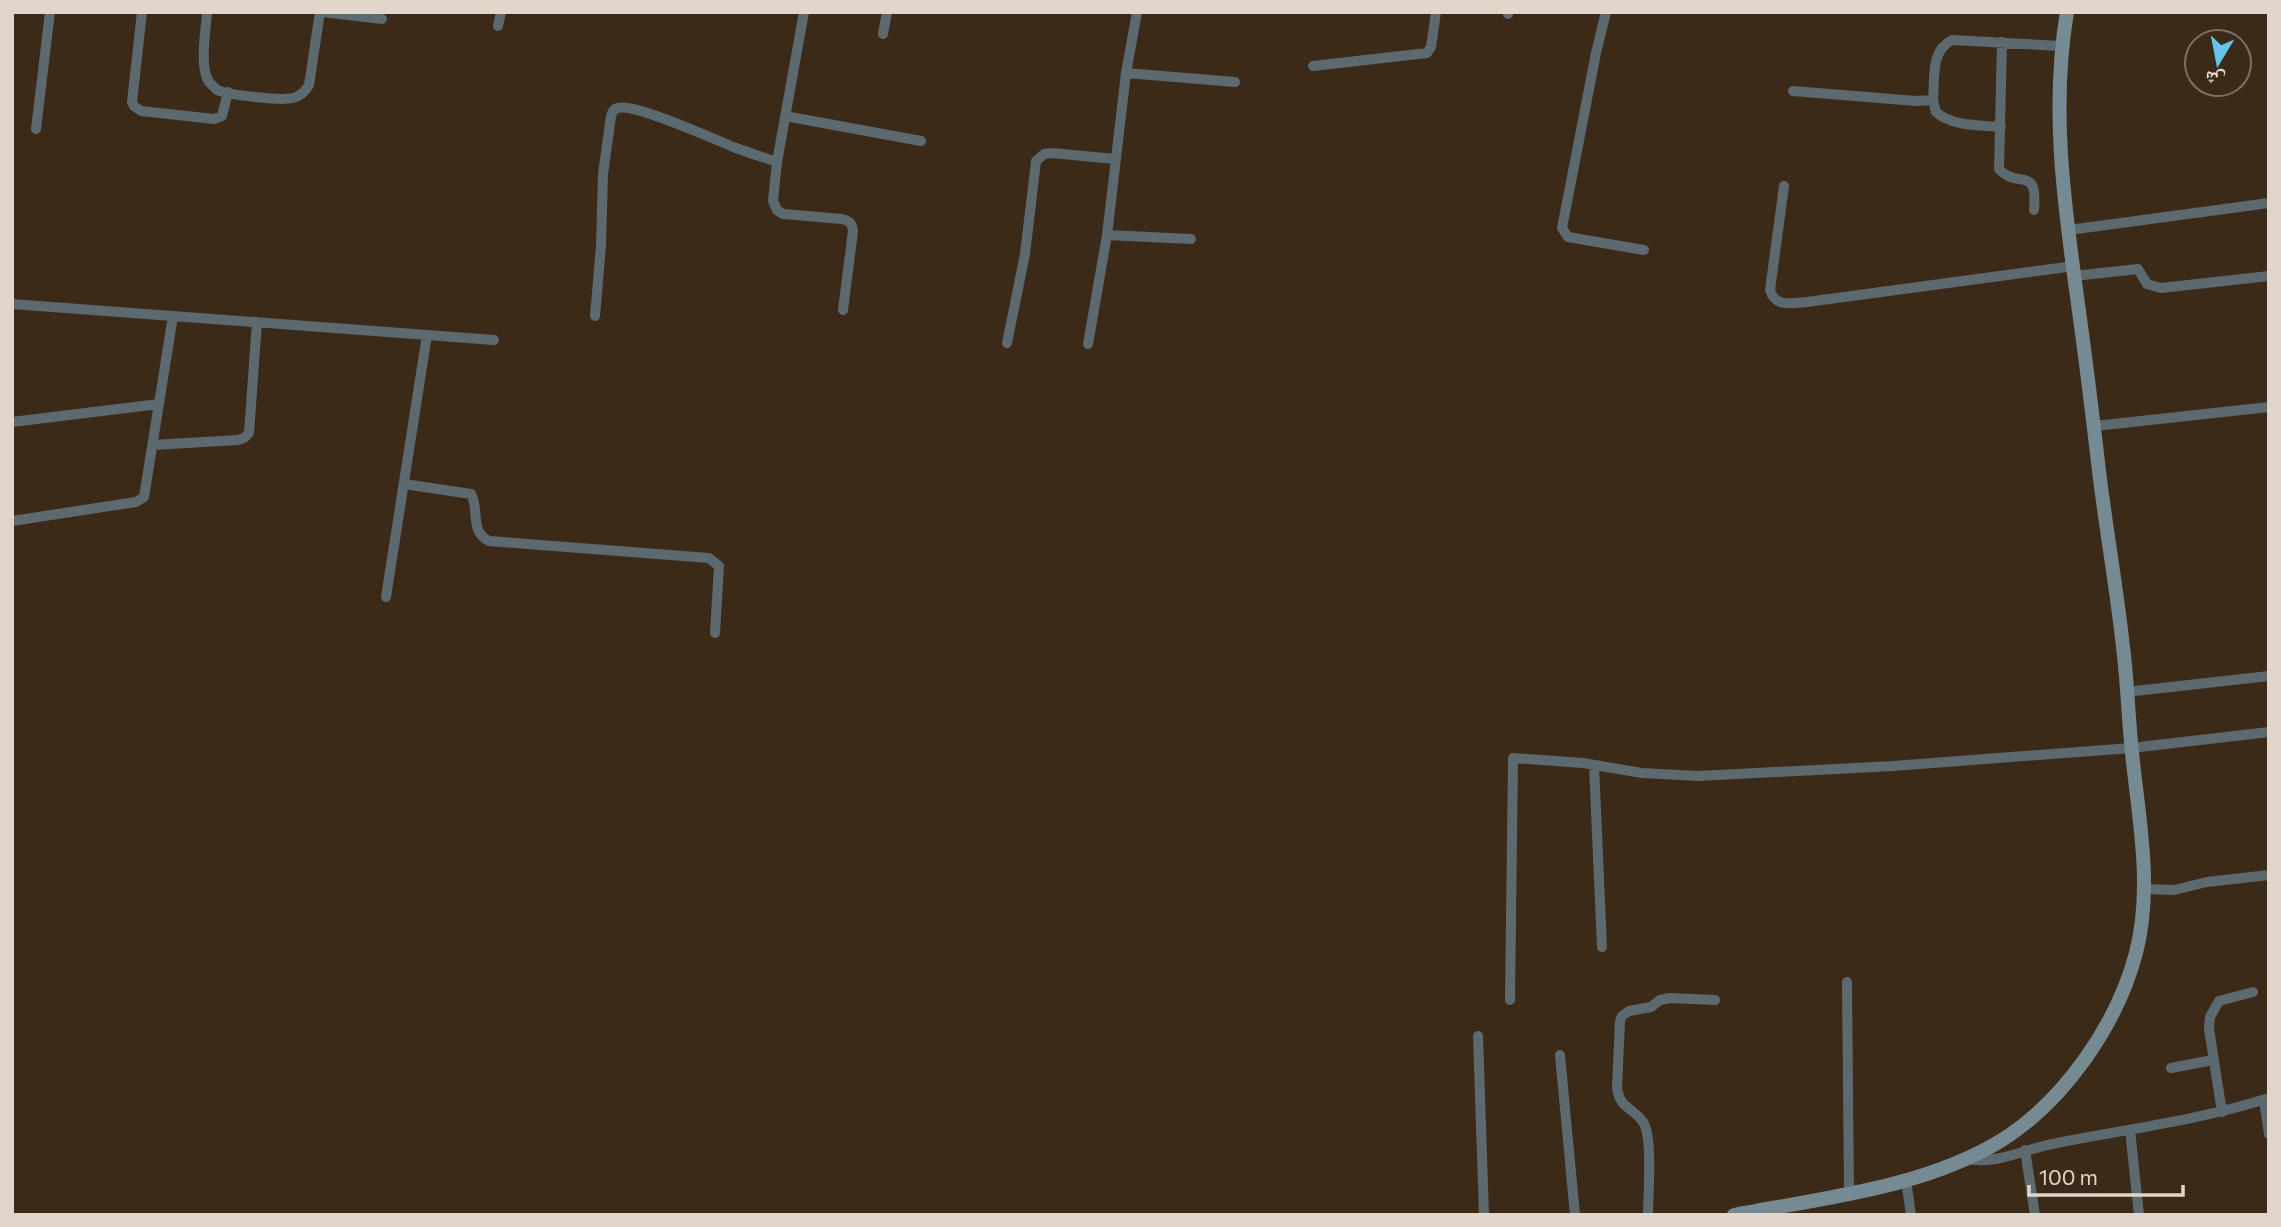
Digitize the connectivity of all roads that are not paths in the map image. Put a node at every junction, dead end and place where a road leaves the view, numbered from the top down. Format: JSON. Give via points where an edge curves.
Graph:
{"nodes":[{"id":1,"x":50,"y":12,"type":"edge"},
{"id":2,"x":142,"y":12,"type":"edge"},
{"id":3,"x":207,"y":12,"type":"edge"},
{"id":4,"x":321,"y":12,"type":"edge"},
{"id":5,"x":501,"y":12,"type":"edge"},
{"id":6,"x":804,"y":12,"type":"edge"},
{"id":7,"x":887,"y":12,"type":"edge"},
{"id":8,"x":1137,"y":12,"type":"edge"},
{"id":9,"x":1436,"y":12,"type":"edge"},
{"id":10,"x":1606,"y":12,"type":"edge"},
{"id":11,"x":2067,"y":12,"type":"edge"},
{"id":12,"x":383,"y":19,"type":"dead end"},
{"id":13,"x":499,"y":26,"type":"dead end"},
{"id":14,"x":883,"y":34,"type":"dead end"},
{"id":15,"x":2002,"y":42,"type":"junction"},
{"id":16,"x":2062,"y":46,"type":"junction"},
{"id":17,"x":1313,"y":66,"type":"dead end"},
{"id":18,"x":1126,"y":73,"type":"junction"},
{"id":19,"x":1235,"y":82,"type":"dead end"},
{"id":20,"x":1793,"y":91,"type":"dead end"},
{"id":21,"x":228,"y":92,"type":"junction"},
{"id":22,"x":1933,"y":100,"type":"junction"},
{"id":23,"x":785,"y":116,"type":"junction"},
{"id":24,"x":2001,"y":127,"type":"junction"},
{"id":25,"x":36,"y":129,"type":"dead end"},
{"id":26,"x":921,"y":141,"type":"dead end"},
{"id":27,"x":1115,"y":159,"type":"junction"},
{"id":28,"x":777,"y":162,"type":"junction"},
{"id":29,"x":1784,"y":186,"type":"dead end"},
{"id":30,"x":2269,"y":203,"type":"edge"},
{"id":31,"x":2034,"y":210,"type":"dead end"},
{"id":32,"x":2069,"y":230,"type":"junction"},
{"id":33,"x":1107,"y":235,"type":"junction"},
{"id":34,"x":1191,"y":239,"type":"dead end"},
{"id":35,"x":1644,"y":250,"type":"dead end"},
{"id":36,"x":2074,"y":271,"type":"junction"},
{"id":37,"x":2269,"y":276,"type":"edge"},
{"id":38,"x":12,"y":304,"type":"edge"},
{"id":39,"x":843,"y":310,"type":"dead end"},
{"id":40,"x":173,"y":316,"type":"junction"},
{"id":41,"x":595,"y":316,"type":"dead end"},
{"id":42,"x":257,"y":322,"type":"junction"},
{"id":43,"x":427,"y":335,"type":"junction"},
{"id":44,"x":494,"y":340,"type":"dead end"},
{"id":45,"x":1007,"y":343,"type":"dead end"},
{"id":46,"x":1088,"y":344,"type":"dead end"},
{"id":47,"x":159,"y":404,"type":"junction"},
{"id":48,"x":2269,"y":407,"type":"edge"},
{"id":49,"x":12,"y":422,"type":"edge"},
{"id":50,"x":2095,"y":426,"type":"junction"},
{"id":51,"x":153,"y":445,"type":"junction"},
{"id":52,"x":404,"y":484,"type":"junction"},
{"id":53,"x":12,"y":522,"type":"edge"},
{"id":54,"x":386,"y":597,"type":"dead end"},
{"id":55,"x":715,"y":634,"type":"dead end"},
{"id":56,"x":2269,"y":676,"type":"edge"},
{"id":57,"x":2126,"y":692,"type":"junction"},
{"id":58,"x":2269,"y":732,"type":"edge"},
{"id":59,"x":2131,"y":748,"type":"junction"},
{"id":60,"x":1594,"y":765,"type":"junction"},
{"id":61,"x":2269,"y":875,"type":"edge"},
{"id":62,"x":2144,"y":888,"type":"junction"},
{"id":63,"x":1602,"y":947,"type":"dead end"},
{"id":64,"x":1847,"y":982,"type":"dead end"},
{"id":65,"x":2253,"y":992,"type":"dead end"},
{"id":66,"x":1510,"y":1000,"type":"dead end"},
{"id":67,"x":1715,"y":1000,"type":"dead end"},
{"id":68,"x":1478,"y":1036,"type":"dead end"},
{"id":69,"x":1560,"y":1055,"type":"dead end"},
{"id":70,"x":2213,"y":1060,"type":"junction"},
{"id":71,"x":2171,"y":1068,"type":"dead end"},
{"id":72,"x":2266,"y":1099,"type":"edge"},
{"id":73,"x":2222,"y":1112,"type":"junction"},
{"id":74,"x":2130,"y":1130,"type":"junction"},
{"id":75,"x":2269,"y":1134,"type":"edge"},
{"id":76,"x":2025,"y":1150,"type":"junction"},
{"id":77,"x":1967,"y":1159,"type":"junction"},
{"id":78,"x":1906,"y":1180,"type":"junction"},
{"id":79,"x":1849,"y":1193,"type":"junction"},
{"id":80,"x":1484,"y":1215,"type":"edge"},
{"id":81,"x":1575,"y":1215,"type":"edge"},
{"id":82,"x":1648,"y":1215,"type":"edge"},
{"id":83,"x":1734,"y":1215,"type":"edge"},
{"id":84,"x":1911,"y":1215,"type":"edge"},
{"id":85,"x":2035,"y":1215,"type":"edge"},
{"id":86,"x":2139,"y":1215,"type":"edge"}],
"edges":[{"from":1,"to":25,"type":"street"},
{"from":2,"to":21,"type":"street","via":[[132,102],[137,109],[214,119],[222,116]]},
{"from":3,"to":21,"type":"street","via":[[206,75],[217,90]]},
{"from":4,"to":12,"type":"street"},
{"from":4,"to":21,"type":"street","via":[[312,75],[304,93],[281,100]]},
{"from":5,"to":13,"type":"street"},
{"from":6,"to":23,"type":"street"},
{"from":7,"to":14,"type":"street"},
{"from":8,"to":18,"type":"street"},
{"from":9,"to":17,"type":"street","via":[[1427,53]]},
{"from":10,"to":35,"type":"street","via":[[1562,229],[1568,237]]},
{"from":11,"to":16,"type":"main road"},
{"from":15,"to":16,"type":"street"},
{"from":15,"to":22,"type":"street","via":[[1952,40],[1944,44],[1937,53]]},
{"from":15,"to":24,"type":"street"},
{"from":16,"to":32,"type":"main road","via":[[2058,109]]},
{"from":18,"to":19,"type":"street"},
{"from":18,"to":27,"type":"street"},
{"from":20,"to":22,"type":"street"},
{"from":22,"to":24,"type":"street","via":[[1936,112],[1949,120]]},
{"from":23,"to":26,"type":"street"},
{"from":23,"to":28,"type":"street"},
{"from":24,"to":31,"type":"street","via":[[1999,169],[2034,186]]},
{"from":27,"to":33,"type":"street"},
{"from":27,"to":45,"type":"street","via":[[1052,153],[1036,161],[1025,254]]},
{"from":28,"to":39,"type":"street","via":[[773,201],[777,211],[842,219],[852,225]]},
{"from":28,"to":41,"type":"street","via":[[653,116],[625,108],[613,110],[603,174]]},
{"from":29,"to":36,"type":"street","via":[[1770,290],[1777,302]]},
{"from":30,"to":32,"type":"street"},
{"from":32,"to":36,"type":"main road"},
{"from":33,"to":34,"type":"street"},
{"from":33,"to":46,"type":"street"},
{"from":36,"to":37,"type":"street","via":[[2138,269],[2147,284],[2161,288]]},
{"from":36,"to":50,"type":"main road"},
{"from":38,"to":40,"type":"street"},
{"from":40,"to":42,"type":"street"},
{"from":40,"to":47,"type":"street"},
{"from":42,"to":43,"type":"street"},
{"from":42,"to":51,"type":"street","via":[[249,433],[238,440]]},
{"from":43,"to":44,"type":"street"},
{"from":43,"to":52,"type":"street"},
{"from":47,"to":49,"type":"street"},
{"from":47,"to":51,"type":"street"},
{"from":48,"to":50,"type":"street"},
{"from":50,"to":57,"type":"main road"},
{"from":51,"to":53,"type":"street","via":[[141,500]]},
{"from":52,"to":54,"type":"street"},
{"from":52,"to":55,"type":"street","via":[[471,494],[478,531],[489,541],[709,558],[719,566]]},
{"from":56,"to":57,"type":"street"},
{"from":57,"to":59,"type":"main road"},
{"from":58,"to":59,"type":"street"},
{"from":59,"to":60,"type":"street","via":[[1698,776]]},
{"from":59,"to":62,"type":"main road","via":[[2141,816]]},
{"from":60,"to":63,"type":"street"},
{"from":60,"to":66,"type":"street","via":[[1513,758]]},
{"from":61,"to":62,"type":"street","via":[[2174,890]]},
{"from":62,"to":77,"type":"main road","via":[[2137,951],[2127,982],[2091,1050],[2038,1113]]},
{"from":64,"to":79,"type":"street"},
{"from":65,"to":70,"type":"street","via":[[2228,997],[2213,1009],[2209,1029]]},
{"from":67,"to":82,"type":"street","via":[[1660,1000],[1651,1007],[1629,1011],[1620,1021],[1618,1096],[1644,1122]]},
{"from":68,"to":80,"type":"street"},
{"from":69,"to":81,"type":"street"},
{"from":70,"to":71,"type":"street"},
{"from":70,"to":73,"type":"street"},
{"from":72,"to":73,"type":"street"},
{"from":72,"to":75,"type":"street"},
{"from":73,"to":74,"type":"street"},
{"from":74,"to":76,"type":"street"},
{"from":74,"to":86,"type":"street"},
{"from":76,"to":77,"type":"street","via":[[1983,1161]]},
{"from":76,"to":85,"type":"street"},
{"from":77,"to":78,"type":"main road"},
{"from":78,"to":79,"type":"main road"},
{"from":78,"to":84,"type":"street"},
{"from":79,"to":83,"type":"main road"}]}
